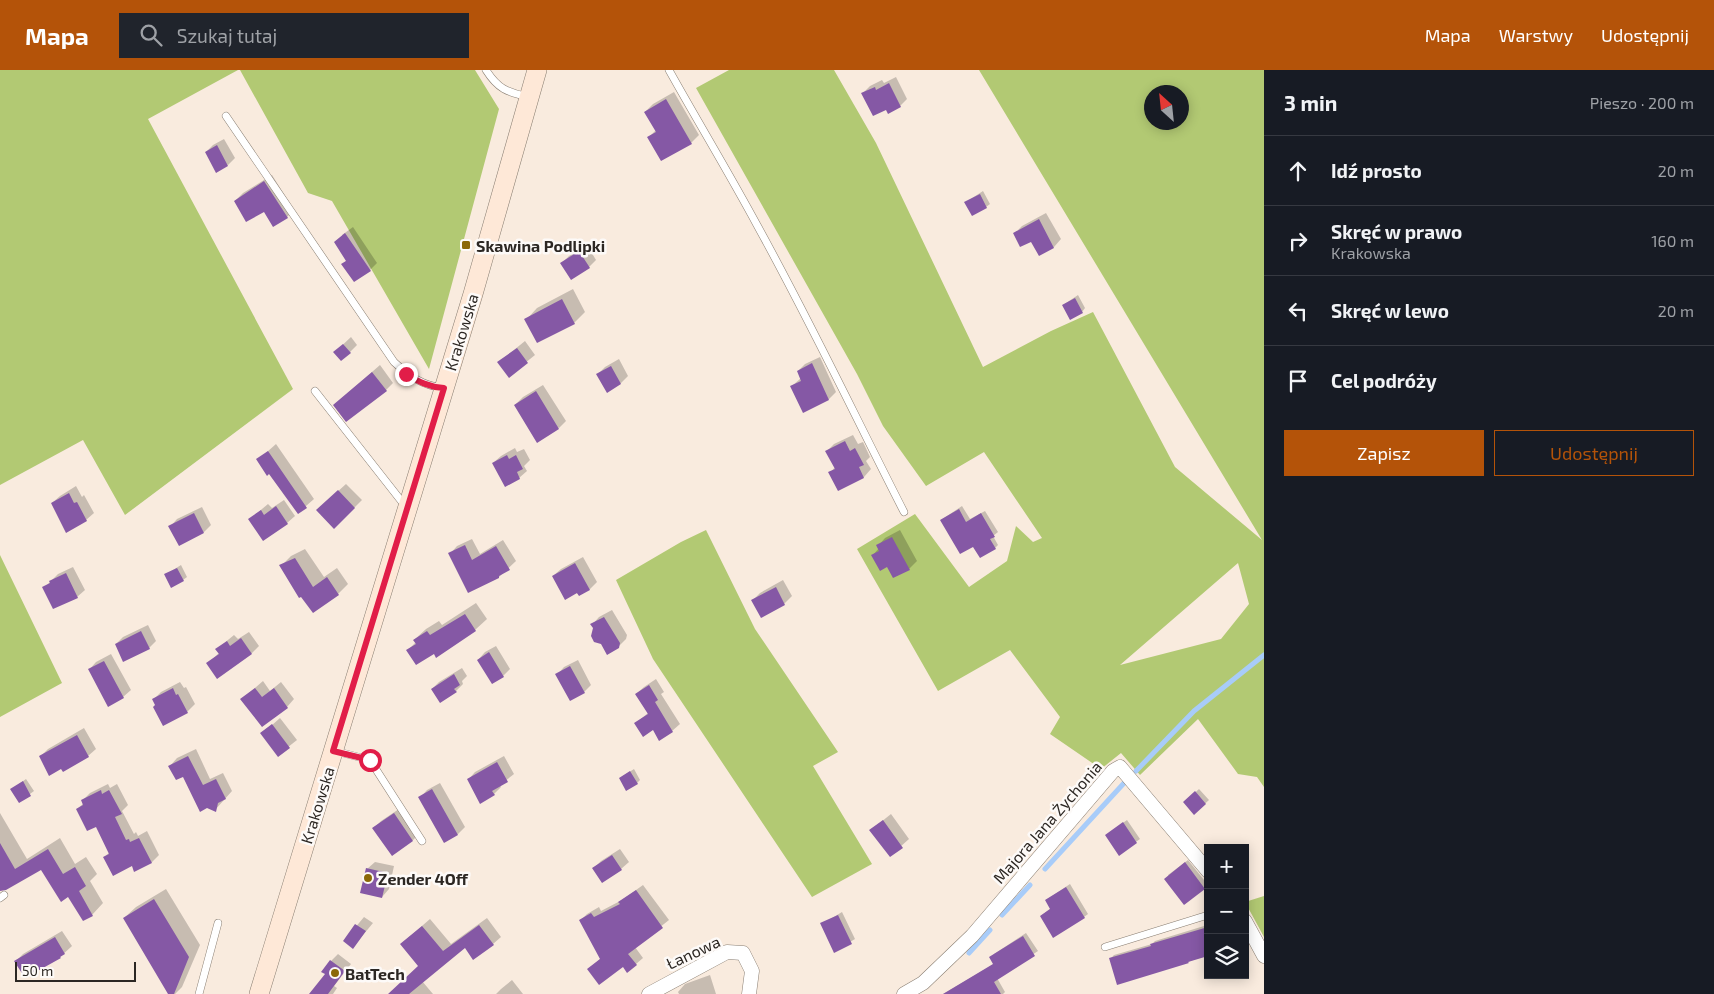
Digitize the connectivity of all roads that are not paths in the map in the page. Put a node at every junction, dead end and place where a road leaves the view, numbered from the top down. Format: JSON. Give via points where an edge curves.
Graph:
{"nodes":[{"id":1,"x":486,"y":70,"type":"edge"},
{"id":2,"x":537,"y":70,"type":"edge"},
{"id":3,"x":669,"y":70,"type":"edge"},
{"id":4,"x":530,"y":98,"type":"junction"},
{"id":5,"x":226,"y":116,"type":"dead end"},
{"id":6,"x":444,"y":388,"type":"junction"},
{"id":7,"x":316,"y":391,"type":"dead end"},
{"id":8,"x":408,"y":509,"type":"junction"},
{"id":9,"x":904,"y":512,"type":"dead end"},
{"id":10,"x":333,"y":751,"type":"junction"},
{"id":11,"x":422,"y":841,"type":"dead end"},
{"id":12,"x":1204,"y":866,"type":"edge"},
{"id":13,"x":1204,"y":916,"type":"edge"},
{"id":14,"x":218,"y":923,"type":"dead end"},
{"id":15,"x":1249,"y":928,"type":"edge"},
{"id":16,"x":1105,"y":947,"type":"dead end"},
{"id":17,"x":1264,"y":956,"type":"edge"},
{"id":18,"x":199,"y":994,"type":"edge"},
{"id":19,"x":259,"y":994,"type":"edge"},
{"id":20,"x":649,"y":994,"type":"edge"},
{"id":21,"x":749,"y":994,"type":"edge"},
{"id":22,"x":904,"y":994,"type":"edge"}],
"edges":[{"from":1,"to":4,"type":"lane","via":[[500,88]]},
{"from":2,"to":4,"type":"main road","name":"Krakowska"},
{"from":3,"to":9,"type":"lane","via":[[762,234]]},
{"from":4,"to":6,"type":"main road","name":"Krakowska"},
{"from":5,"to":6,"type":"lane","via":[[394,362],[418,382]]},
{"from":6,"to":8,"type":"main road","name":"Krakowska"},
{"from":7,"to":8,"type":"lane"},
{"from":8,"to":10,"type":"main road","name":"Krakowska"},
{"from":10,"to":11,"type":"lane","via":[[370,760]]},
{"from":10,"to":19,"type":"main road","name":"Krakowska"},
{"from":12,"to":22,"type":"street","name":"Majora Jana Żychonia","via":[[1120,767],[1113,770],[972,936],[923,983]]},
{"from":13,"to":16,"type":"lane"},
{"from":14,"to":18,"type":"lane"},
{"from":15,"to":17,"type":"street"},
{"from":20,"to":21,"type":"street","name":"Łanowa","via":[[726,952],[743,953],[752,971]]}]}
